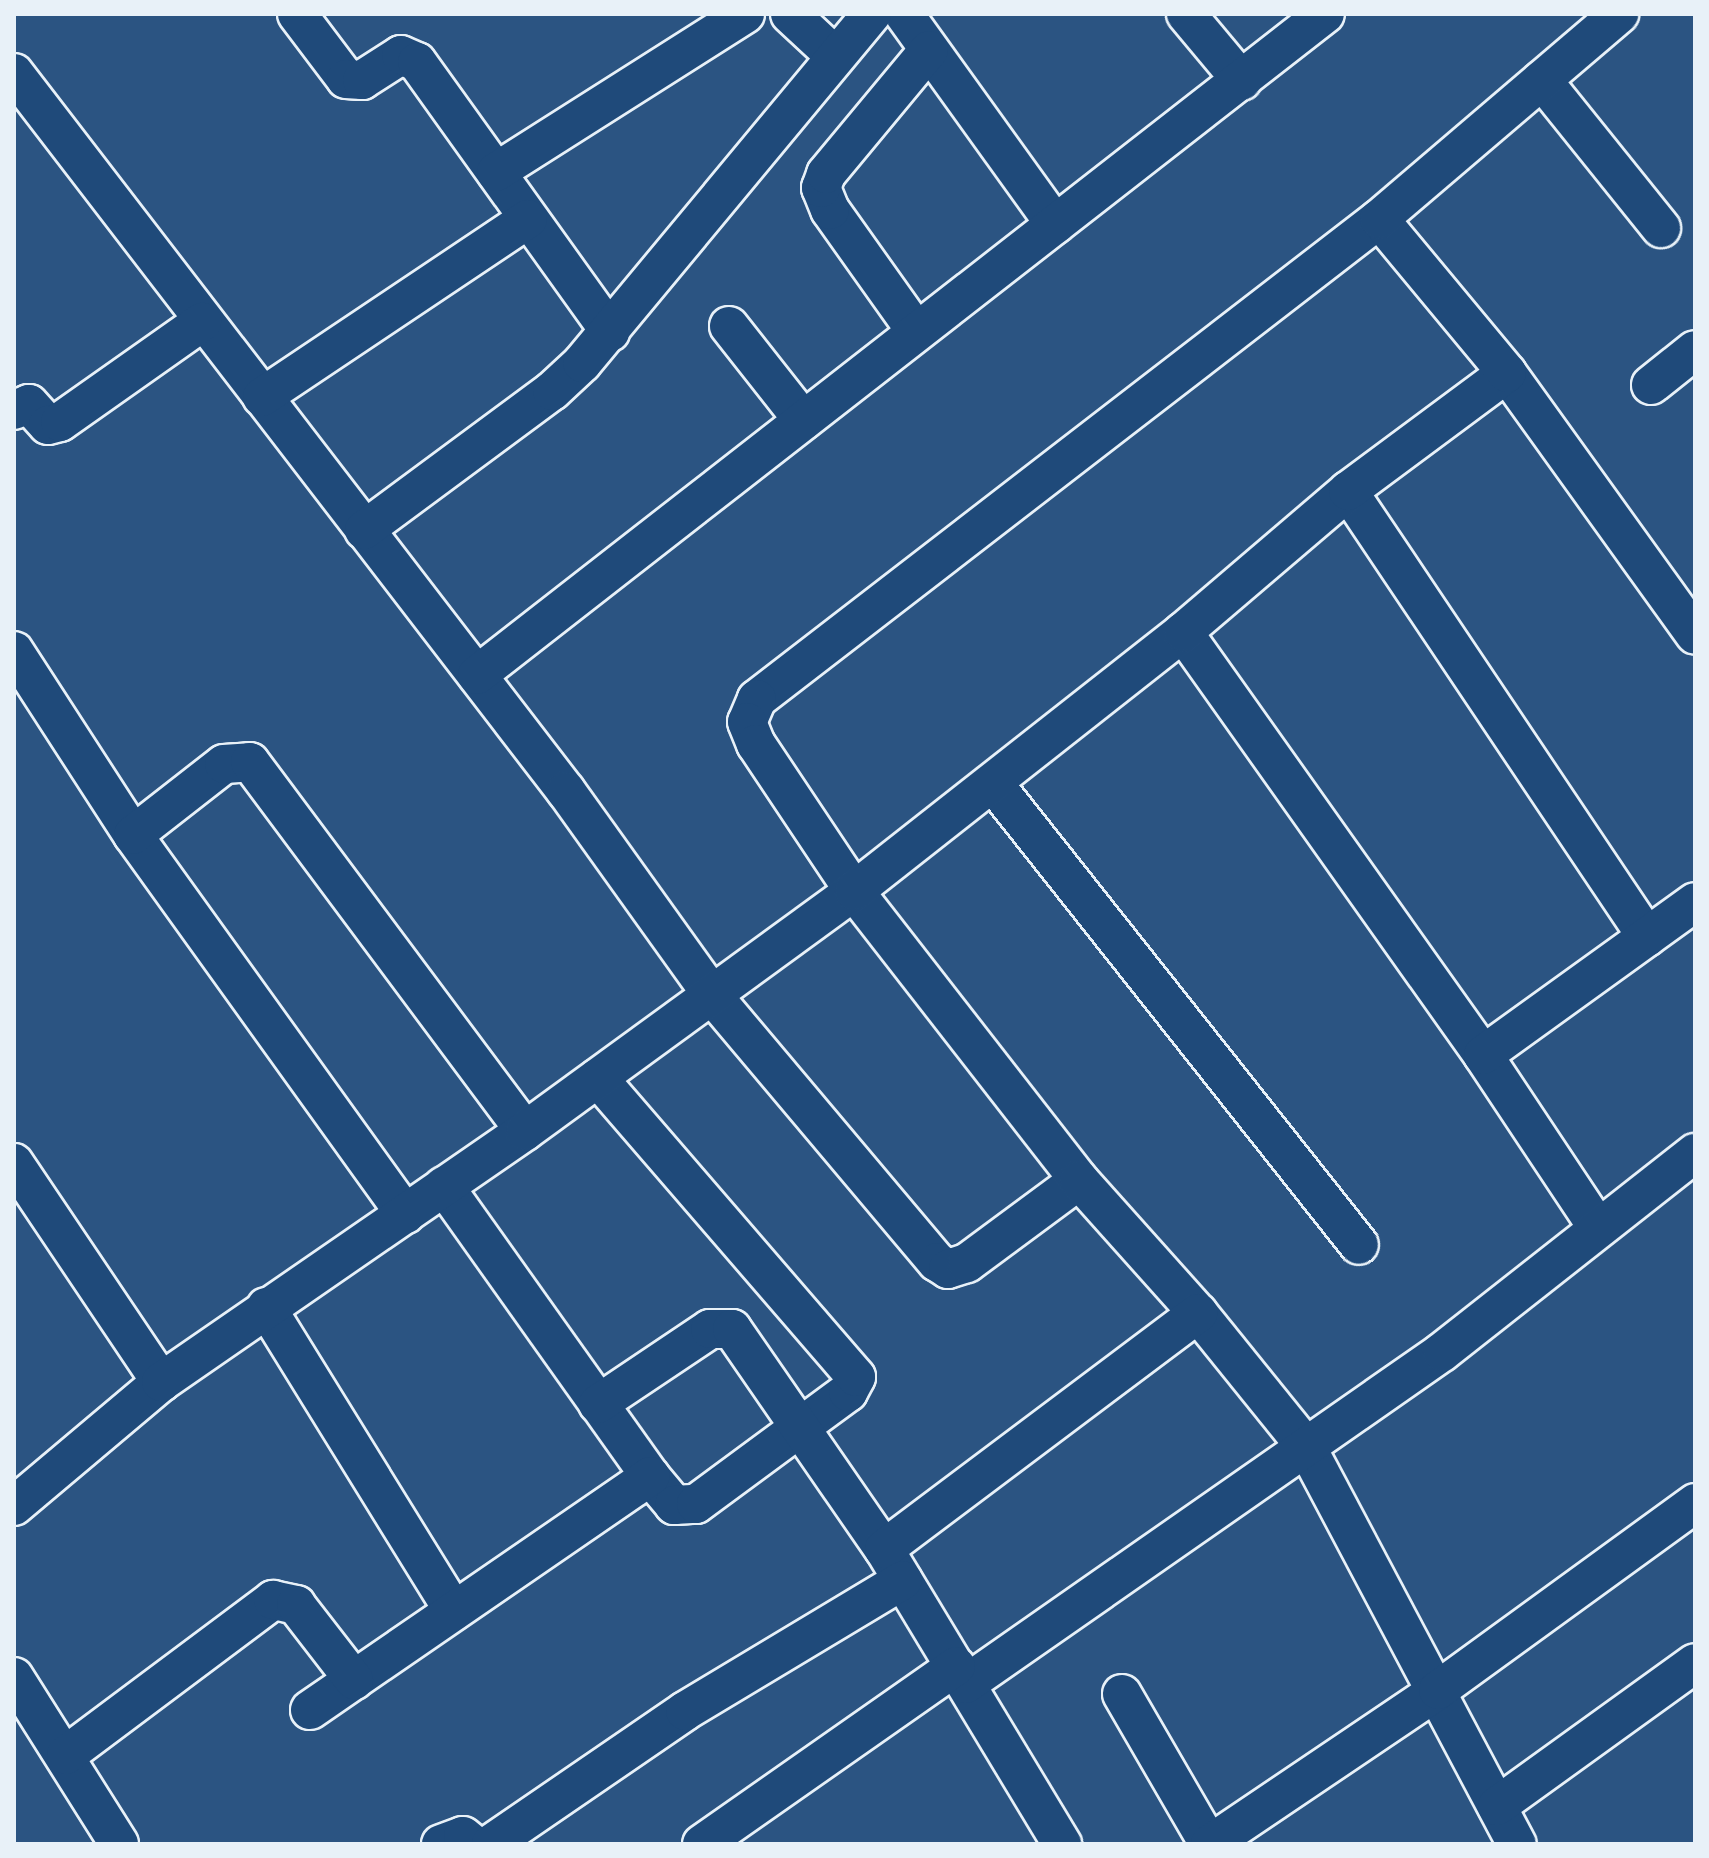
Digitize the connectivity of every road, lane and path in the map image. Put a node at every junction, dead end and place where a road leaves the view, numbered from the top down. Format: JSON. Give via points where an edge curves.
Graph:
{"nodes":[{"id":1,"x":297,"y":14,"type":"edge"},
{"id":2,"x":745,"y":14,"type":"edge"},
{"id":3,"x":790,"y":14,"type":"edge"},
{"id":4,"x":872,"y":14,"type":"edge"},
{"id":5,"x":904,"y":14,"type":"edge"},
{"id":6,"x":1186,"y":14,"type":"edge"},
{"id":7,"x":1325,"y":14,"type":"edge"},
{"id":8,"x":1619,"y":14,"type":"edge"},
{"id":9,"x":929,"y":50,"type":"junction"},
{"id":10,"x":834,"y":55,"type":"junction"},
{"id":11,"x":14,"y":73,"type":"edge"},
{"id":12,"x":1542,"y":80,"type":"junction"},
{"id":13,"x":1242,"y":81,"type":"junction"},
{"id":14,"x":496,"y":172,"type":"junction"},
{"id":15,"x":528,"y":219,"type":"junction"},
{"id":16,"x":1379,"y":219,"type":"junction"},
{"id":17,"x":1055,"y":224,"type":"junction"},
{"id":18,"x":1661,"y":228,"type":"dead end"},
{"id":19,"x":202,"y":322,"type":"junction"},
{"id":20,"x":729,"y":326,"type":"dead end"},
{"id":21,"x":916,"y":331,"type":"junction"},
{"id":22,"x":610,"y":332,"type":"junction"},
{"id":23,"x":1695,"y":350,"type":"edge"},
{"id":24,"x":1507,"y":373,"type":"junction"},
{"id":25,"x":1651,"y":385,"type":"dead end"},
{"id":26,"x":262,"y":397,"type":"junction"},
{"id":27,"x":14,"y":410,"type":"edge"},
{"id":28,"x":803,"y":420,"type":"junction"},
{"id":29,"x":1348,"y":491,"type":"junction"},
{"id":30,"x":364,"y":530,"type":"junction"},
{"id":31,"x":1183,"y":632,"type":"junction"},
{"id":32,"x":1695,"y":635,"type":"edge"},
{"id":33,"x":14,"y":651,"type":"edge"},
{"id":34,"x":477,"y":675,"type":"junction"},
{"id":35,"x":993,"y":783,"type":"junction"},
{"id":36,"x":133,"y":835,"type":"junction"},
{"id":37,"x":854,"y":891,"type":"junction"},
{"id":38,"x":1695,"y":902,"type":"edge"},
{"id":39,"x":1647,"y":937,"type":"junction"},
{"id":40,"x":712,"y":995,"type":"junction"},
{"id":41,"x":1483,"y":1055,"type":"junction"},
{"id":42,"x":598,"y":1078,"type":"junction"},
{"id":43,"x":525,"y":1131,"type":"junction"},
{"id":44,"x":1695,"y":1153,"type":"edge"},
{"id":45,"x":14,"y":1163,"type":"edge"},
{"id":46,"x":1079,"y":1180,"type":"junction"},
{"id":47,"x":444,"y":1186,"type":"junction"},
{"id":48,"x":405,"y":1214,"type":"junction"},
{"id":49,"x":1598,"y":1228,"type":"junction"},
{"id":50,"x":1359,"y":1245,"type":"dead end"},
{"id":51,"x":266,"y":1307,"type":"junction"},
{"id":52,"x":1198,"y":1313,"type":"junction"},
{"id":53,"x":161,"y":1382,"type":"junction"},
{"id":54,"x":598,"y":1404,"type":"junction"},
{"id":55,"x":803,"y":1424,"type":"junction"},
{"id":56,"x":1307,"y":1448,"type":"junction"},
{"id":57,"x":650,"y":1476,"type":"junction"},
{"id":58,"x":1695,"y":1503,"type":"edge"},
{"id":59,"x":14,"y":1506,"type":"edge"},
{"id":60,"x":894,"y":1564,"type":"junction"},
{"id":61,"x":454,"y":1611,"type":"junction"},
{"id":62,"x":1695,"y":1663,"type":"edge"},
{"id":63,"x":961,"y":1675,"type":"junction"},
{"id":64,"x":14,"y":1677,"type":"edge"},
{"id":65,"x":354,"y":1680,"type":"junction"},
{"id":66,"x":1438,"y":1690,"type":"junction"},
{"id":67,"x":1122,"y":1694,"type":"dead end"},
{"id":68,"x":310,"y":1710,"type":"dead end"},
{"id":69,"x":66,"y":1755,"type":"junction"},
{"id":70,"x":1497,"y":1806,"type":"junction"},
{"id":71,"x":119,"y":1844,"type":"edge"},
{"id":72,"x":441,"y":1844,"type":"edge"},
{"id":73,"x":473,"y":1844,"type":"edge"},
{"id":74,"x":491,"y":1844,"type":"edge"},
{"id":75,"x":702,"y":1844,"type":"edge"},
{"id":76,"x":1062,"y":1844,"type":"edge"},
{"id":77,"x":1209,"y":1844,"type":"edge"},
{"id":78,"x":1517,"y":1844,"type":"edge"}],
"edges":[{"from":1,"to":14,"type":"street","via":[[346,79],[362,80],[401,55],[417,62]]},
{"from":2,"to":14,"type":"street"},
{"from":3,"to":10,"type":"street"},
{"from":4,"to":10,"type":"street"},
{"from":5,"to":9,"type":"street"},
{"from":6,"to":13,"type":"street"},
{"from":7,"to":13,"type":"street"},
{"from":8,"to":12,"type":"street"},
{"from":9,"to":17,"type":"street"},
{"from":9,"to":21,"type":"street","via":[[826,174],[821,188],[830,210]]},
{"from":10,"to":22,"type":"street"},
{"from":11,"to":19,"type":"street"},
{"from":12,"to":16,"type":"street"},
{"from":12,"to":18,"type":"street"},
{"from":13,"to":17,"type":"street"},
{"from":14,"to":15,"type":"street"},
{"from":15,"to":22,"type":"street"},
{"from":15,"to":26,"type":"street"},
{"from":16,"to":24,"type":"street"},
{"from":16,"to":37,"type":"street","via":[[757,699],[748,711],[751,735]]},
{"from":17,"to":21,"type":"street"},
{"from":19,"to":26,"type":"street"},
{"from":19,"to":27,"type":"street","via":[[60,422],[48,425],[29,404]]},
{"from":20,"to":28,"type":"street"},
{"from":21,"to":28,"type":"street"},
{"from":22,"to":30,"type":"street","via":[[552,391]]},
{"from":23,"to":25,"type":"street"},
{"from":24,"to":29,"type":"street"},
{"from":24,"to":32,"type":"street"},
{"from":26,"to":30,"type":"street"},
{"from":28,"to":34,"type":"street"},
{"from":29,"to":31,"type":"street"},
{"from":29,"to":39,"type":"street"},
{"from":30,"to":34,"type":"street"},
{"from":31,"to":35,"type":"street"},
{"from":31,"to":41,"type":"street"},
{"from":33,"to":36,"type":"street"},
{"from":34,"to":40,"type":"street"},
{"from":35,"to":37,"type":"street"},
{"from":35,"to":50,"type":"street"},
{"from":36,"to":43,"type":"street","via":[[224,764],[250,762]]},
{"from":36,"to":48,"type":"street"},
{"from":37,"to":40,"type":"street"},
{"from":37,"to":46,"type":"street"},
{"from":38,"to":39,"type":"street"},
{"from":39,"to":41,"type":"street"},
{"from":40,"to":42,"type":"street"},
{"from":40,"to":46,"type":"street","via":[[948,1269],[967,1263]]},
{"from":41,"to":49,"type":"street"},
{"from":42,"to":43,"type":"street"},
{"from":42,"to":55,"type":"street","via":[[851,1367],[854,1386]]},
{"from":43,"to":47,"type":"street"},
{"from":44,"to":49,"type":"street"},
{"from":45,"to":53,"type":"street"},
{"from":46,"to":52,"type":"street"},
{"from":47,"to":48,"type":"street"},
{"from":47,"to":54,"type":"street"},
{"from":48,"to":51,"type":"street"},
{"from":49,"to":56,"type":"street","via":[[1442,1352]]},
{"from":51,"to":53,"type":"street"},
{"from":51,"to":61,"type":"street"},
{"from":52,"to":56,"type":"street"},
{"from":52,"to":60,"type":"street"},
{"from":53,"to":59,"type":"street"},
{"from":54,"to":55,"type":"street","via":[[710,1329],[725,1325],[740,1336]]},
{"from":54,"to":57,"type":"street"},
{"from":55,"to":57,"type":"street","via":[[689,1507],[674,1505]]},
{"from":55,"to":60,"type":"street"},
{"from":56,"to":63,"type":"street"},
{"from":56,"to":66,"type":"street"},
{"from":57,"to":61,"type":"street"},
{"from":58,"to":66,"type":"street"},
{"from":60,"to":63,"type":"street"},
{"from":60,"to":74,"type":"street"},
{"from":61,"to":65,"type":"street"},
{"from":62,"to":70,"type":"street"},
{"from":63,"to":75,"type":"street"},
{"from":63,"to":76,"type":"street"},
{"from":64,"to":69,"type":"street"},
{"from":65,"to":68,"type":"street"},
{"from":65,"to":69,"type":"street","via":[[296,1605],[273,1600]]},
{"from":66,"to":70,"type":"street"},
{"from":66,"to":77,"type":"street"},
{"from":67,"to":77,"type":"street"},
{"from":69,"to":71,"type":"street"},
{"from":70,"to":78,"type":"street"},
{"from":72,"to":73,"type":"street","via":[[463,1836]]}]}
